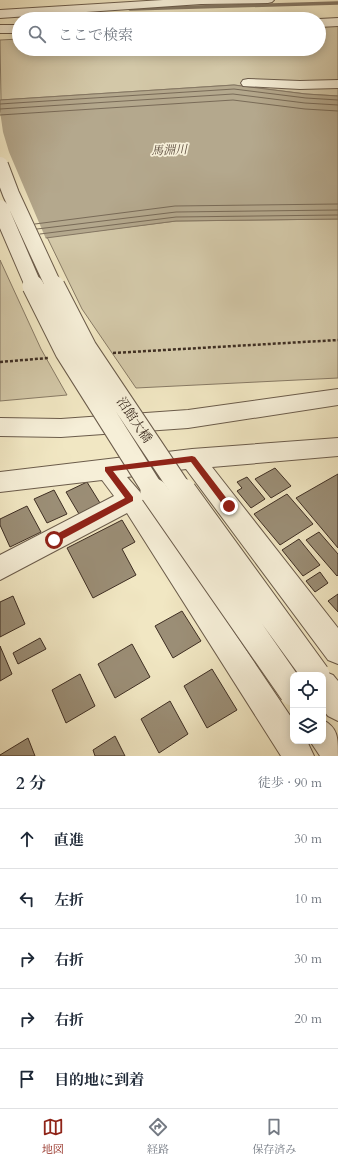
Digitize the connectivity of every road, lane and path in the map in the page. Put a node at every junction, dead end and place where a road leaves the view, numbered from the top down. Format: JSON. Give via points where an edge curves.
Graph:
{"nodes":[{"id":1,"x":268,"y":0,"type":"edge"},
{"id":2,"x":56,"y":5,"type":"edge"},
{"id":3,"x":12,"y":12,"type":"edge"},
{"id":4,"x":12,"y":12,"type":"edge"},
{"id":5,"x":0,"y":14,"type":"edge"},
{"id":6,"x":338,"y":22,"type":"edge"},
{"id":7,"x":326,"y":23,"type":"edge"},
{"id":8,"x":0,"y":29,"type":"edge"},
{"id":9,"x":12,"y":29,"type":"edge"},
{"id":10,"x":248,"y":83,"type":"dead end"},
{"id":11,"x":338,"y":84,"type":"edge"},
{"id":12,"x":0,"y":165,"type":"edge"},
{"id":13,"x":0,"y":208,"type":"edge"},
{"id":14,"x":338,"y":340,"type":"edge"},
{"id":15,"x":107,"y":353,"type":"dead end"},
{"id":16,"x":52,"y":358,"type":"dead end"},
{"id":17,"x":0,"y":362,"type":"edge"},
{"id":18,"x":338,"y":396,"type":"edge"},
{"id":19,"x":0,"y":427,"type":"edge"},
{"id":20,"x":338,"y":447,"type":"edge"},
{"id":21,"x":192,"y":459,"type":"junction"},
{"id":22,"x":107,"y":469,"type":"junction"},
{"id":23,"x":0,"y":482,"type":"edge"},
{"id":24,"x":130,"y":499,"type":"junction"},
{"id":25,"x":0,"y":568,"type":"edge"},
{"id":26,"x":338,"y":650,"type":"edge"},
{"id":27,"x":314,"y":672,"type":"edge"},
{"id":28,"x":290,"y":688,"type":"edge"},
{"id":29,"x":326,"y":689,"type":"edge"},
{"id":30,"x":338,"y":706,"type":"edge"},
{"id":31,"x":326,"y":739,"type":"edge"},
{"id":32,"x":299,"y":756,"type":"edge"},
{"id":33,"x":338,"y":756,"type":"edge"}],
"edges":[{"from":1,"to":2,"type":"street"},
{"from":2,"to":3,"type":"street"},
{"from":4,"to":5,"type":"street"},
{"from":6,"to":7,"type":"street"},
{"from":8,"to":9,"type":"street"},
{"from":10,"to":11,"type":"street"},
{"from":12,"to":27,"type":"street","name":"沼館大橋","bridge":true,"via":[[60,299],[86,348],[179,487]]},
{"from":13,"to":28,"type":"street","name":"沼館大橋","bridge":true,"via":[[42,306],[66,352],[157,496]]},
{"from":14,"to":15,"type":"path"},
{"from":16,"to":17,"type":"path"},
{"from":18,"to":19,"type":"street","via":[[188,419],[61,428]]},
{"from":20,"to":21,"type":"street"},
{"from":21,"to":22,"type":"street"},
{"from":21,"to":26,"type":"street"},
{"from":22,"to":23,"type":"street"},
{"from":22,"to":24,"type":"street"},
{"from":24,"to":25,"type":"street"},
{"from":24,"to":32,"type":"street"},
{"from":29,"to":30,"type":"street"},
{"from":31,"to":33,"type":"street"}]}
